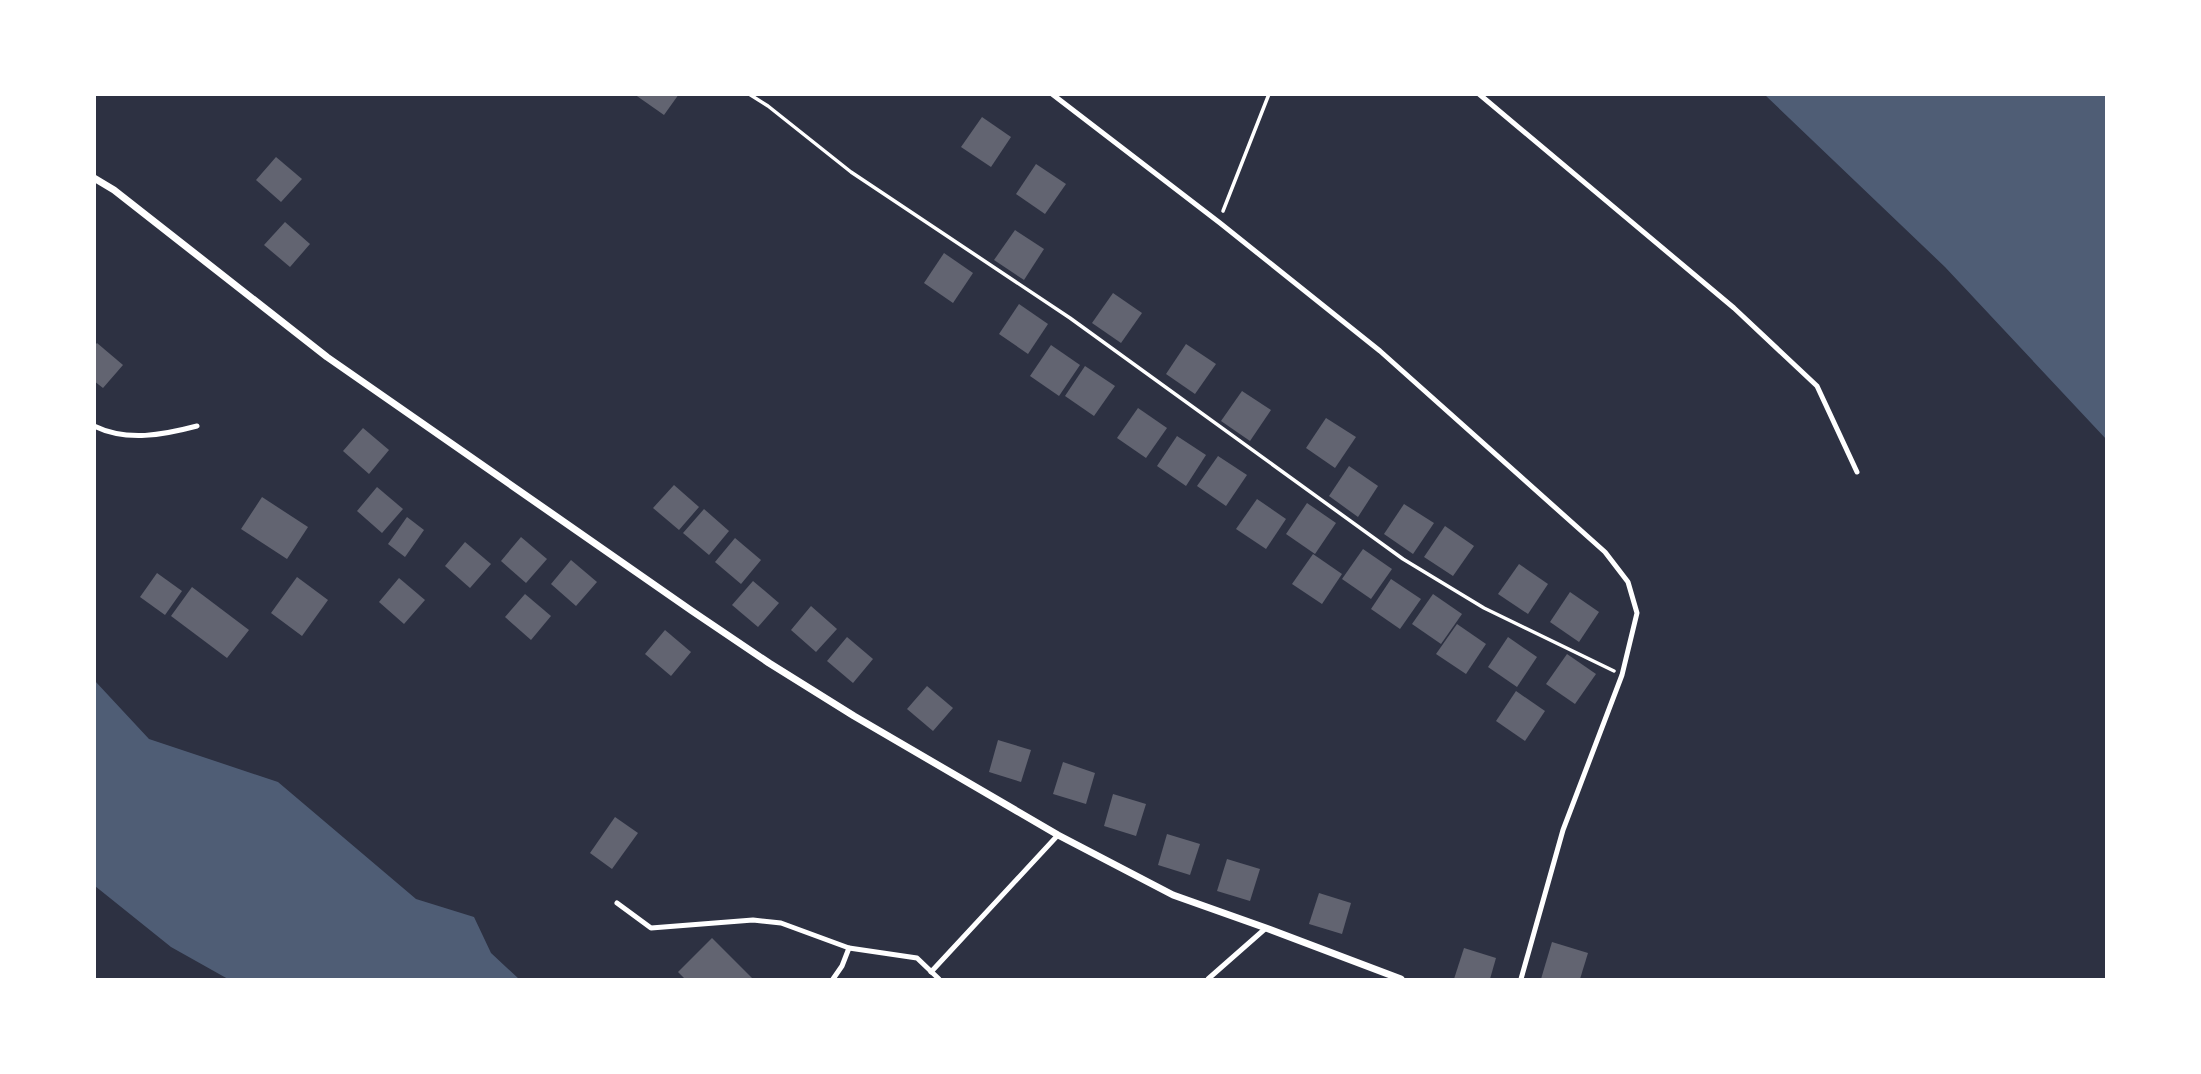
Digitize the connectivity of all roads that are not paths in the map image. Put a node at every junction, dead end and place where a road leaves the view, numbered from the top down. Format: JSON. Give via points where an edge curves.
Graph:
{"nodes":[{"id":1,"x":1052,"y":94,"type":"edge"},
{"id":2,"x":1479,"y":94,"type":"edge"},
{"id":3,"x":94,"y":178,"type":"edge"},
{"id":4,"x":94,"y":426,"type":"edge"},
{"id":5,"x":197,"y":426,"type":"dead end"},
{"id":6,"x":1857,"y":472,"type":"dead end"},
{"id":7,"x":1058,"y":835,"type":"junction"},
{"id":8,"x":617,"y":903,"type":"dead end"},
{"id":9,"x":1266,"y":928,"type":"junction"},
{"id":10,"x":849,"y":948,"type":"junction"},
{"id":11,"x":931,"y":972,"type":"junction"},
{"id":12,"x":833,"y":979,"type":"edge"},
{"id":13,"x":939,"y":979,"type":"edge"},
{"id":14,"x":1208,"y":979,"type":"edge"},
{"id":15,"x":1401,"y":979,"type":"edge"},
{"id":16,"x":1521,"y":979,"type":"edge"}],
"edges":[{"from":1,"to":16,"type":"lane","via":[[1380,351],[1605,552],[1628,582],[1637,613],[1622,674],[1563,830]]},
{"from":2,"to":6,"type":"lane","via":[[1734,308],[1817,386]]},
{"from":3,"to":7,"type":"street","via":[[327,357],[692,611],[854,716]]},
{"from":4,"to":5,"type":"lane","via":[[124,436]]},
{"from":7,"to":9,"type":"street","via":[[1173,895]]},
{"from":7,"to":11,"type":"lane"},
{"from":8,"to":10,"type":"lane","via":[[651,928],[753,920],[781,923]]},
{"from":9,"to":14,"type":"lane"},
{"from":9,"to":15,"type":"street"},
{"from":10,"to":11,"type":"lane","via":[[917,958]]},
{"from":10,"to":12,"type":"lane"},
{"from":11,"to":13,"type":"lane"}]}
